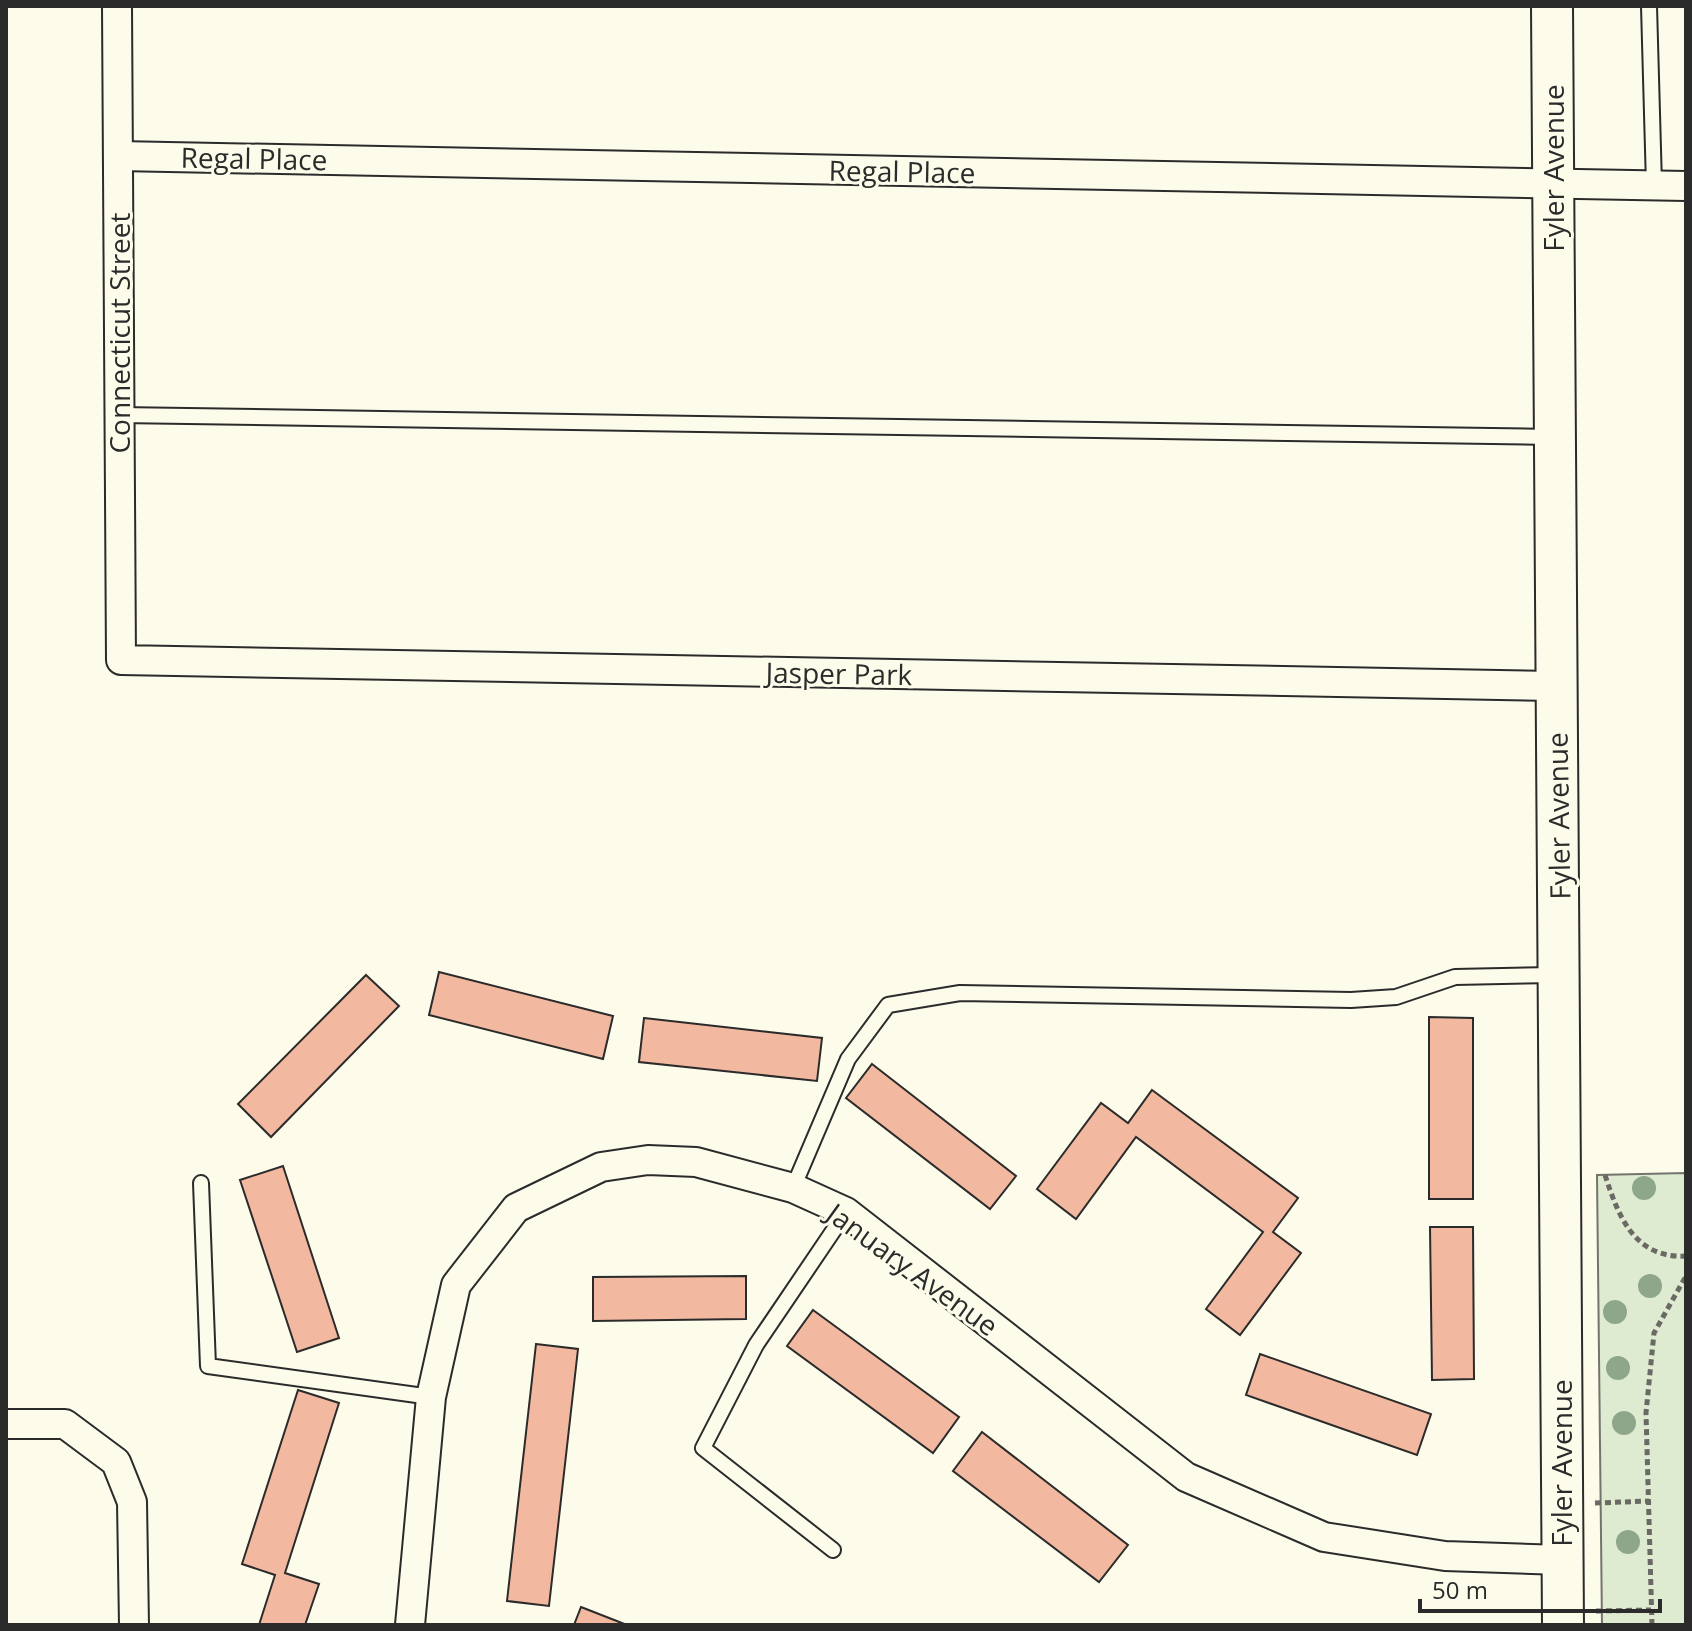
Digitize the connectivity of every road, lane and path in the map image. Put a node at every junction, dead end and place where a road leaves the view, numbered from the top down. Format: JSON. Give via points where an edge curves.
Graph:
{"nodes":[{"id":1,"x":117,"y":6,"type":"edge"},
{"id":2,"x":1552,"y":6,"type":"edge"},
{"id":3,"x":1649,"y":6,"type":"edge"},
{"id":4,"x":118,"y":156,"type":"junction"},
{"id":5,"x":1554,"y":183,"type":"junction"},
{"id":6,"x":1654,"y":185,"type":"junction"},
{"id":7,"x":1686,"y":186,"type":"edge"},
{"id":8,"x":119,"y":415,"type":"junction"},
{"id":9,"x":1555,"y":437,"type":"junction"},
{"id":10,"x":121,"y":660,"type":"joint"},
{"id":11,"x":1556,"y":686,"type":"junction"},
{"id":12,"x":1559,"y":975,"type":"junction"},
{"id":13,"x":1605,"y":1175,"type":"dead end"},
{"id":14,"x":201,"y":1183,"type":"dead end"},
{"id":15,"x":793,"y":1188,"type":"junction"},
{"id":16,"x":846,"y":1212,"type":"junction"},
{"id":17,"x":1686,"y":1256,"type":"edge"},
{"id":18,"x":1686,"y":1276,"type":"edge"},
{"id":19,"x":431,"y":1397,"type":"junction"},
{"id":20,"x":6,"y":1424,"type":"edge"},
{"id":21,"x":1649,"y":1501,"type":"junction"},
{"id":22,"x":1562,"y":1504,"type":"junction"},
{"id":23,"x":833,"y":1550,"type":"dead end"},
{"id":24,"x":1562,"y":1560,"type":"junction"},
{"id":25,"x":1651,"y":1610,"type":"junction"},
{"id":26,"x":1563,"y":1618,"type":"edge"},
{"id":27,"x":134,"y":1625,"type":"edge"},
{"id":28,"x":410,"y":1625,"type":"edge"},
{"id":29,"x":1652,"y":1625,"type":"edge"}],
"edges":[{"from":1,"to":4,"type":"street","name":"Connecticut Street"},
{"from":2,"to":5,"type":"street","name":"Fyler Avenue"},
{"from":3,"to":6,"type":"lane"},
{"from":4,"to":5,"type":"street","name":"Regal Place"},
{"from":4,"to":8,"type":"street","name":"Connecticut Street"},
{"from":5,"to":6,"type":"street","name":"Regal Place"},
{"from":5,"to":9,"type":"street","name":"Fyler Avenue"},
{"from":6,"to":7,"type":"street","name":"Regal Place"},
{"from":8,"to":9,"type":"lane"},
{"from":8,"to":10,"type":"street","name":"Connecticut Street"},
{"from":9,"to":11,"type":"street","name":"Fyler Avenue"},
{"from":10,"to":11,"type":"street","name":"Jasper Park"},
{"from":11,"to":12,"type":"street","name":"Fyler Avenue"},
{"from":12,"to":15,"type":"lane","via":[[1455,977],[1396,997],[1351,1000],[960,993],[888,1005],[848,1059]]},
{"from":12,"to":22,"type":"street","name":"Fyler Avenue"},
{"from":13,"to":17,"type":"path","via":[[1620,1220],[1638,1240],[1660,1253]]},
{"from":14,"to":19,"type":"lane","via":[[208,1366]]},
{"from":15,"to":16,"type":"street","name":"January Avenue"},
{"from":15,"to":19,"type":"street","name":"January Avenue","via":[[696,1162],[648,1160],[601,1167],[516,1208],[456,1285]]},
{"from":16,"to":23,"type":"lane","via":[[756,1345],[703,1448]]},
{"from":16,"to":24,"type":"street","name":"January Avenue","via":[[1186,1477],[1324,1537],[1445,1556]]},
{"from":18,"to":21,"type":"path","via":[[1654,1333],[1646,1413]]},
{"from":19,"to":28,"type":"street","name":"January Avenue"},
{"from":20,"to":27,"type":"street","via":[[65,1424],[116,1462],[132,1502]]},
{"from":21,"to":22,"type":"path"},
{"from":21,"to":25,"type":"path"},
{"from":22,"to":24,"type":"street","name":"Fyler Avenue"},
{"from":24,"to":26,"type":"street","name":"Fyler Avenue"},
{"from":25,"to":26,"type":"path"},
{"from":25,"to":29,"type":"path"}]}
